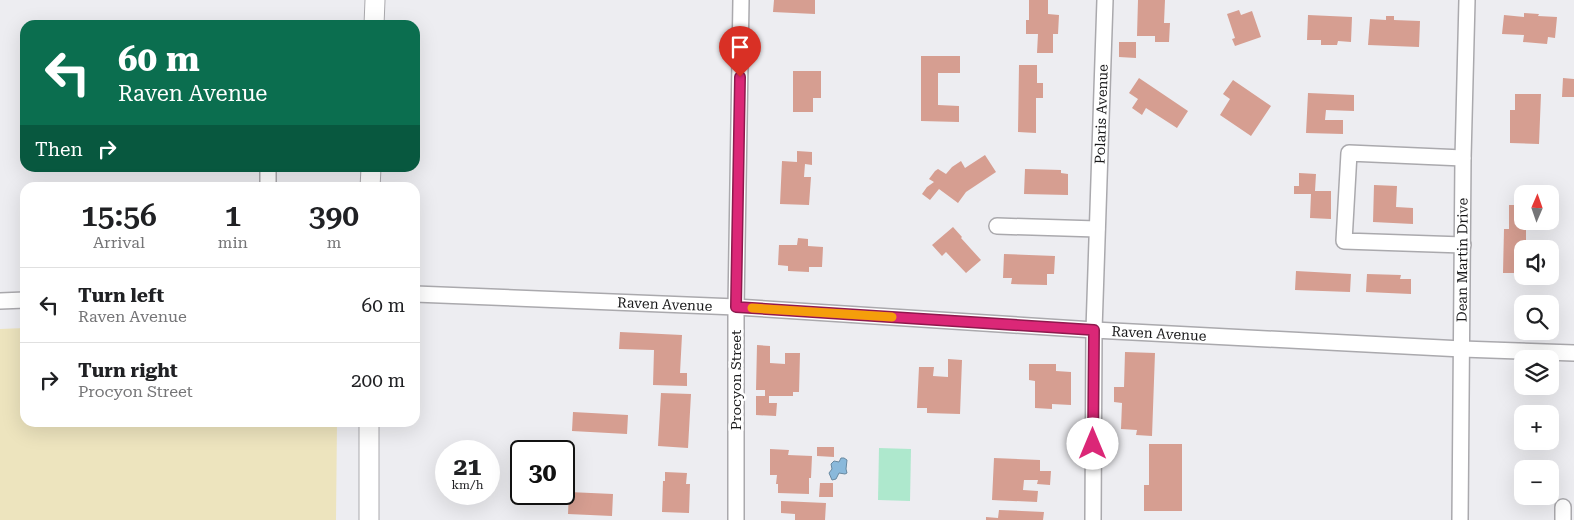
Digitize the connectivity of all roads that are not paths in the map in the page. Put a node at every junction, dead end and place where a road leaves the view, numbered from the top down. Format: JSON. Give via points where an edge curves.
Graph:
{"nodes":[{"id":1,"x":375,"y":0,"type":"edge"},
{"id":2,"x":741,"y":0,"type":"edge"},
{"id":3,"x":1105,"y":0,"type":"edge"},
{"id":4,"x":1467,"y":0,"type":"edge"},
{"id":5,"x":374,"y":20,"type":"edge"},
{"id":6,"x":1463,"y":158,"type":"junction"},
{"id":7,"x":997,"y":226,"type":"dead end"},
{"id":8,"x":1097,"y":229,"type":"junction"},
{"id":9,"x":1463,"y":245,"type":"junction"},
{"id":10,"x":420,"y":294,"type":"edge"},
{"id":11,"x":20,"y":300,"type":"edge"},
{"id":12,"x":0,"y":301,"type":"edge"},
{"id":13,"x":736,"y":307,"type":"junction"},
{"id":14,"x":1094,"y":330,"type":"junction"},
{"id":15,"x":1462,"y":349,"type":"junction"},
{"id":16,"x":1574,"y":352,"type":"edge"},
{"id":17,"x":369,"y":427,"type":"edge"},
{"id":18,"x":370,"y":520,"type":"edge"},
{"id":19,"x":736,"y":520,"type":"edge"},
{"id":20,"x":1093,"y":520,"type":"edge"},
{"id":21,"x":1460,"y":520,"type":"edge"}],
"edges":[{"from":1,"to":5,"type":"main road"},
{"from":2,"to":13,"type":"street","name":"Procyon Street"},
{"from":3,"to":8,"type":"street","name":"Polaris Avenue"},
{"from":4,"to":6,"type":"street","name":"Dean Martin Drive"},
{"from":6,"to":9,"type":"street","name":"Dean Martin Drive"},
{"from":6,"to":9,"type":"street","via":[[1349,153],[1344,241]]},
{"from":7,"to":8,"type":"street"},
{"from":8,"to":14,"type":"street","name":"Polaris Avenue"},
{"from":9,"to":15,"type":"street","name":"Dean Martin Drive"},
{"from":10,"to":13,"type":"street","name":"Raven Avenue"},
{"from":11,"to":12,"type":"street"},
{"from":13,"to":14,"type":"street","name":"Raven Avenue"},
{"from":13,"to":19,"type":"street","name":"Procyon Street"},
{"from":14,"to":15,"type":"street","name":"Raven Avenue"},
{"from":14,"to":20,"type":"street","name":"Polaris Avenue"},
{"from":15,"to":16,"type":"street","name":"Raven Avenue"},
{"from":15,"to":21,"type":"street","name":"Dean Martin Drive"},
{"from":17,"to":18,"type":"main road"}]}
